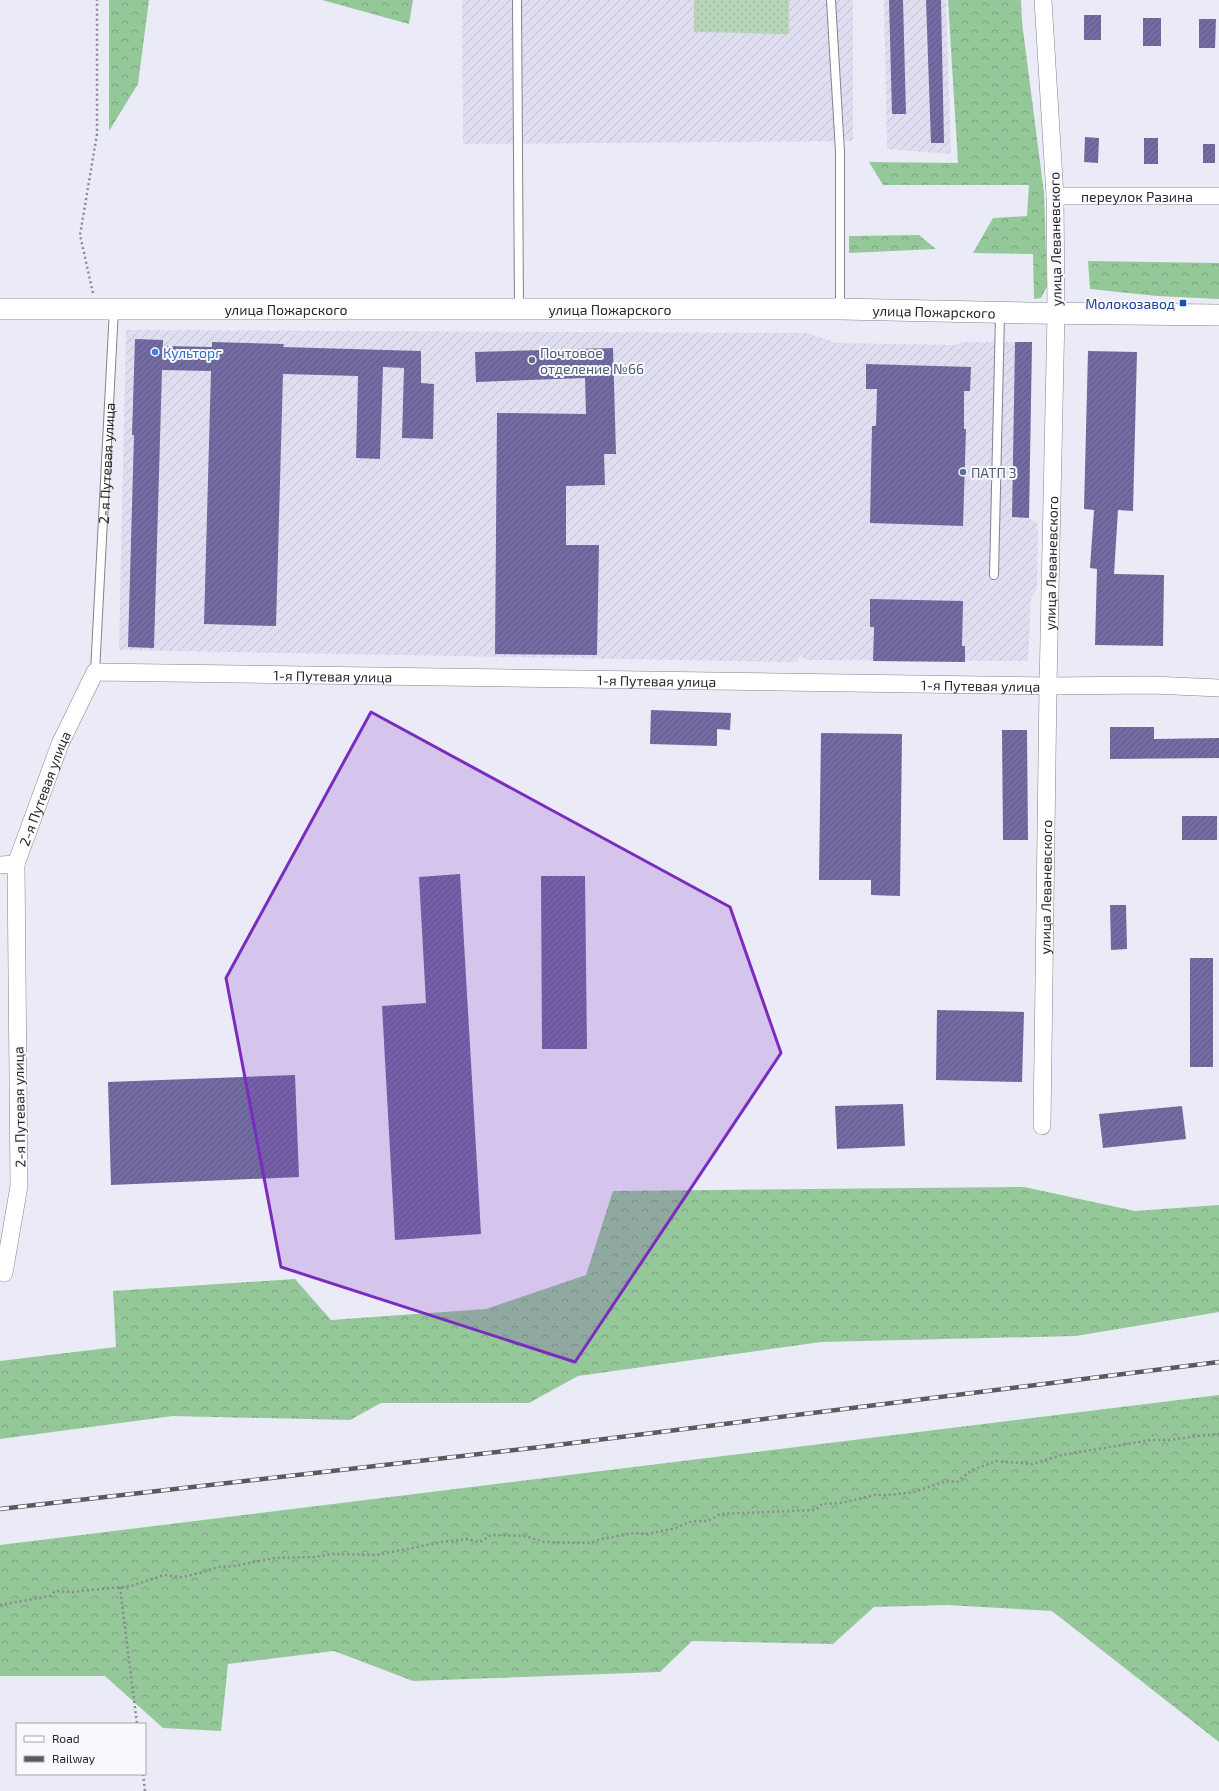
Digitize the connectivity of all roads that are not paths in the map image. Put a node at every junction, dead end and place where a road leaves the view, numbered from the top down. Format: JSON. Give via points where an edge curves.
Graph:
{"nodes":[{"id":1,"x":517,"y":0,"type":"edge"},
{"id":2,"x":831,"y":0,"type":"edge"},
{"id":3,"x":1043,"y":0,"type":"edge"},
{"id":4,"x":1055,"y":196,"type":"junction"},
{"id":5,"x":1219,"y":196,"type":"edge"},
{"id":6,"x":0,"y":309,"type":"edge"},
{"id":7,"x":105,"y":309,"type":"junction"},
{"id":8,"x":519,"y":309,"type":"junction"},
{"id":9,"x":840,"y":309,"type":"junction"},
{"id":10,"x":1000,"y":313,"type":"junction"},
{"id":11,"x":1056,"y":314,"type":"junction"},
{"id":12,"x":1219,"y":315,"type":"edge"},
{"id":13,"x":994,"y":575,"type":"dead end"},
{"id":14,"x":95,"y":672,"type":"junction"},
{"id":15,"x":1048,"y":686,"type":"junction"},
{"id":16,"x":1219,"y":688,"type":"edge"},
{"id":17,"x":8,"y":864,"type":"edge"},
{"id":18,"x":1042,"y":1126,"type":"dead end"},
{"id":19,"x":4,"y":1273,"type":"dead end"}],
"edges":[{"from":1,"to":8,"type":"lane"},
{"from":2,"to":9,"type":"lane","via":[[840,152]]},
{"from":3,"to":4,"type":"street","name":"улица Леваневского"},
{"from":4,"to":5,"type":"street","name":"переулок Разина"},
{"from":4,"to":11,"type":"street","name":"улица Леваневского"},
{"from":6,"to":7,"type":"street","name":"улица Пожарского"},
{"from":7,"to":8,"type":"street","name":"улица Пожарского"},
{"from":7,"to":14,"type":"lane","name":"2-я Путевая улица"},
{"from":8,"to":9,"type":"street","name":"улица Пожарского"},
{"from":9,"to":10,"type":"street","name":"улица Пожарского"},
{"from":10,"to":11,"type":"street","name":"улица Пожарского"},
{"from":10,"to":13,"type":"lane"},
{"from":11,"to":12,"type":"street","name":"улица Пожарского"},
{"from":11,"to":15,"type":"street","name":"улица Леваневского"},
{"from":14,"to":15,"type":"street","name":"1-я Путевая улица"},
{"from":14,"to":17,"type":"street","name":"2-я Путевая улица","via":[[60,744]]},
{"from":15,"to":16,"type":"street","name":"1-я Путевая улица","via":[[1152,685]]},
{"from":15,"to":18,"type":"street","name":"улица Леваневского"},
{"from":17,"to":19,"type":"street","name":"2-я Путевая улица","via":[[20,1186]]}]}
